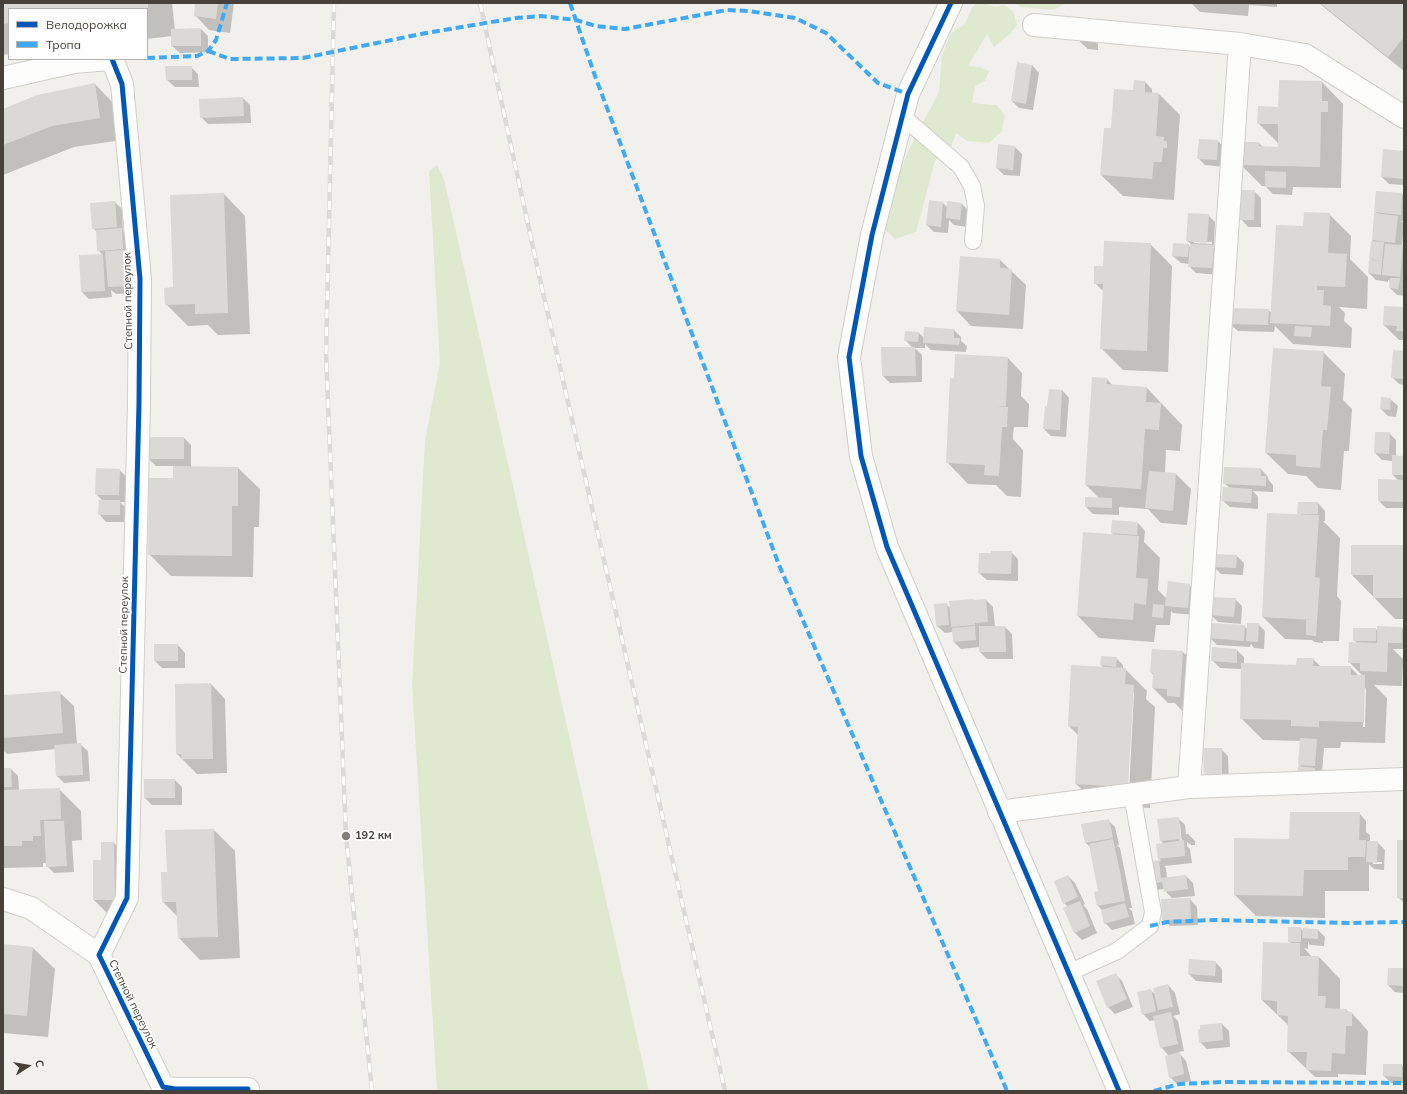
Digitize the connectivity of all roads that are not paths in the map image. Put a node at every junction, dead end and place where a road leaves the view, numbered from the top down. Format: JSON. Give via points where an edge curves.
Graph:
{"nodes":[{"id":1,"x":951,"y":3,"type":"edge"},
{"id":2,"x":1034,"y":25,"type":"dead end"},
{"id":3,"x":1240,"y":44,"type":"junction"},
{"id":4,"x":97,"y":60,"type":"edge"},
{"id":5,"x":112,"y":60,"type":"edge"},
{"id":6,"x":3,"y":78,"type":"edge"},
{"id":7,"x":902,"y":116,"type":"junction"},
{"id":8,"x":1404,"y":117,"type":"edge"},
{"id":9,"x":973,"y":241,"type":"dead end"},
{"id":10,"x":1404,"y":779,"type":"edge"},
{"id":11,"x":1189,"y":787,"type":"junction"},
{"id":12,"x":1132,"y":794,"type":"junction"},
{"id":13,"x":999,"y":812,"type":"junction"},
{"id":14,"x":3,"y":899,"type":"edge"},
{"id":15,"x":98,"y":955,"type":"junction"},
{"id":16,"x":1068,"y":973,"type":"junction"},
{"id":17,"x":248,"y":1089,"type":"dead end"},
{"id":18,"x":1119,"y":1091,"type":"edge"}],
"edges":[{"from":1,"to":7,"type":"street","via":[[908,94]]},
{"from":2,"to":3,"type":"street"},
{"from":3,"to":8,"type":"street","via":[[1305,55]]},
{"from":3,"to":11,"type":"street"},
{"from":4,"to":6,"type":"street","via":[[74,62]]},
{"from":5,"to":15,"type":"street","name":"Степной переулок","via":[[122,84],[140,279],[139,403],[127,898]]},
{"from":7,"to":9,"type":"lane","via":[[961,167],[972,186],[976,206]]},
{"from":7,"to":13,"type":"street","via":[[872,236],[849,357],[861,456],[887,547]]},
{"from":10,"to":11,"type":"street"},
{"from":11,"to":12,"type":"street"},
{"from":12,"to":13,"type":"street"},
{"from":12,"to":16,"type":"lane","via":[[1153,912],[1150,926],[1117,951]]},
{"from":13,"to":16,"type":"street"},
{"from":14,"to":15,"type":"street","via":[[31,908]]},
{"from":15,"to":17,"type":"street","name":"Степной переулок","via":[[162,1087]]},
{"from":16,"to":18,"type":"street"}]}
